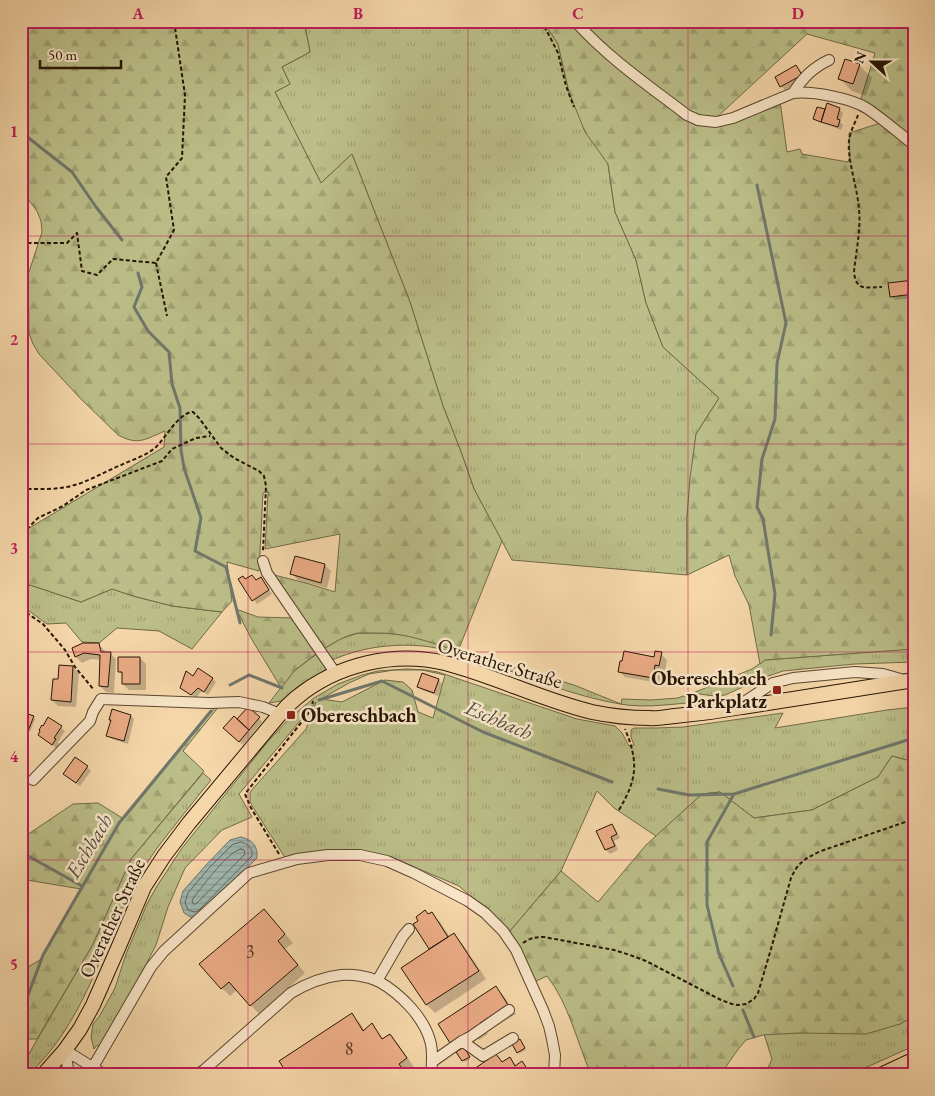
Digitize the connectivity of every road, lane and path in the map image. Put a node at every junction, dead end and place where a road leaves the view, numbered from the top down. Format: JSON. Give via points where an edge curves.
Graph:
{"nodes":[{"id":1,"x":174,"y":21,"type":"edge"},
{"id":2,"x":541,"y":21,"type":"edge"},
{"id":3,"x":575,"y":21,"type":"edge"},
{"id":4,"x":829,"y":60,"type":"dead end"},
{"id":5,"x":792,"y":93,"type":"junction"},
{"id":6,"x":862,"y":106,"type":"junction"},
{"id":7,"x":574,"y":107,"type":"dead end"},
{"id":8,"x":914,"y":145,"type":"edge"},
{"id":9,"x":21,"y":242,"type":"edge"},
{"id":10,"x":156,"y":263,"type":"junction"},
{"id":11,"x":882,"y":287,"type":"dead end"},
{"id":12,"x":167,"y":316,"type":"dead end"},
{"id":13,"x":212,"y":436,"type":"junction"},
{"id":14,"x":21,"y":489,"type":"edge"},
{"id":15,"x":21,"y":532,"type":"edge"},
{"id":16,"x":263,"y":561,"type":"joint"},
{"id":17,"x":21,"y":609,"type":"edge"},
{"id":18,"x":336,"y":674,"type":"junction"},
{"id":19,"x":911,"y":680,"type":"edge"},
{"id":20,"x":316,"y":684,"type":"junction"},
{"id":21,"x":101,"y":699,"type":"junction"},
{"id":22,"x":734,"y":708,"type":"junction"},
{"id":23,"x":280,"y":714,"type":"junction"},
{"id":24,"x":620,"y":716,"type":"junction"},
{"id":25,"x":33,"y":780,"type":"dead end"},
{"id":26,"x":620,"y":810,"type":"dead end"},
{"id":27,"x":914,"y":819,"type":"edge"},
{"id":28,"x":284,"y":863,"type":"junction"},
{"id":29,"x":409,"y":929,"type":"dead end"},
{"id":30,"x":516,"y":950,"type":"junction"},
{"id":31,"x":377,"y":981,"type":"junction"},
{"id":32,"x":509,"y":1010,"type":"dead end"},
{"id":33,"x":512,"y":1038,"type":"dead end"},
{"id":34,"x":462,"y":1041,"type":"junction"},
{"id":35,"x":66,"y":1050,"type":"junction"},
{"id":36,"x":914,"y":1060,"type":"edge"},
{"id":37,"x":432,"y":1062,"type":"junction"},
{"id":38,"x":93,"y":1067,"type":"junction"},
{"id":39,"x":43,"y":1075,"type":"edge"},
{"id":40,"x":69,"y":1075,"type":"edge"},
{"id":41,"x":105,"y":1075,"type":"edge"},
{"id":42,"x":197,"y":1075,"type":"edge"},
{"id":43,"x":431,"y":1075,"type":"edge"},
{"id":44,"x":554,"y":1075,"type":"edge"},
{"id":45,"x":882,"y":1075,"type":"edge"}],
"edges":[{"from":1,"to":10,"type":"path","via":[[185,95],[182,158],[166,177],[174,230]]},
{"from":2,"to":7,"type":"path","via":[[558,53]]},
{"from":3,"to":5,"type":"street","via":[[614,59],[698,120],[716,122],[734,118]]},
{"from":4,"to":5,"type":"street","via":[[811,70]]},
{"from":5,"to":6,"type":"street","via":[[818,94]]},
{"from":6,"to":8,"type":"street"},
{"from":6,"to":11,"type":"path","via":[[849,141],[860,226],[854,280],[862,287]]},
{"from":9,"to":10,"type":"path","via":[[67,243],[78,233],[82,271],[97,275],[113,259]]},
{"from":10,"to":12,"type":"path"},
{"from":13,"to":14,"type":"path","via":[[199,418],[189,412],[154,448],[86,481],[55,488]]},
{"from":13,"to":15,"type":"path","via":[[196,438],[172,449],[162,460],[86,490],[38,518]]},
{"from":13,"to":16,"type":"path","via":[[221,448],[264,476]]},
{"from":16,"to":18,"type":"street","via":[[267,573]]},
{"from":17,"to":21,"type":"path","via":[[43,624]]},
{"from":18,"to":20,"type":"main road","name":"Overather Straße"},
{"from":18,"to":24,"type":"main road","name":"Overather Straße","via":[[380,661],[428,660],[593,712]]},
{"from":19,"to":22,"type":"main road","name":"Overather Straße"},
{"from":19,"to":22,"type":"street","via":[[855,672],[793,678],[773,683]]},
{"from":20,"to":23,"type":"main road","name":"Overather Straße"},
{"from":20,"to":28,"type":"path","via":[[311,710],[245,794]]},
{"from":21,"to":23,"type":"street","via":[[239,702]]},
{"from":21,"to":25,"type":"street","via":[[90,721]]},
{"from":22,"to":24,"type":"main road","name":"Overather Straße","via":[[651,718]]},
{"from":23,"to":35,"type":"main road","name":"Overather Straße","via":[[189,823],[144,887],[93,1005]]},
{"from":24,"to":26,"type":"path","via":[[635,762],[632,782]]},
{"from":27,"to":30,"type":"path","via":[[821,851],[801,862],[791,878],[758,993],[746,1004],[721,1000],[646,961],[614,950],[536,937]]},
{"from":28,"to":30,"type":"street","via":[[328,855],[360,855],[388,861],[485,912]]},
{"from":28,"to":38,"type":"street","via":[[249,873],[164,951],[151,967]]},
{"from":29,"to":31,"type":"street"},
{"from":30,"to":44,"type":"street","via":[[549,1026]]},
{"from":31,"to":37,"type":"street","via":[[404,1000],[417,1015],[431,1044]]},
{"from":31,"to":42,"type":"street","via":[[342,975],[304,985],[290,993]]},
{"from":32,"to":34,"type":"street"},
{"from":33,"to":34,"type":"street","via":[[483,1056]]},
{"from":34,"to":37,"type":"street"},
{"from":35,"to":38,"type":"street"},
{"from":35,"to":39,"type":"main road","name":"Overather Straße"},
{"from":35,"to":40,"type":"street"},
{"from":36,"to":45,"type":"highway"},
{"from":37,"to":43,"type":"street"},
{"from":38,"to":41,"type":"street"}]}
